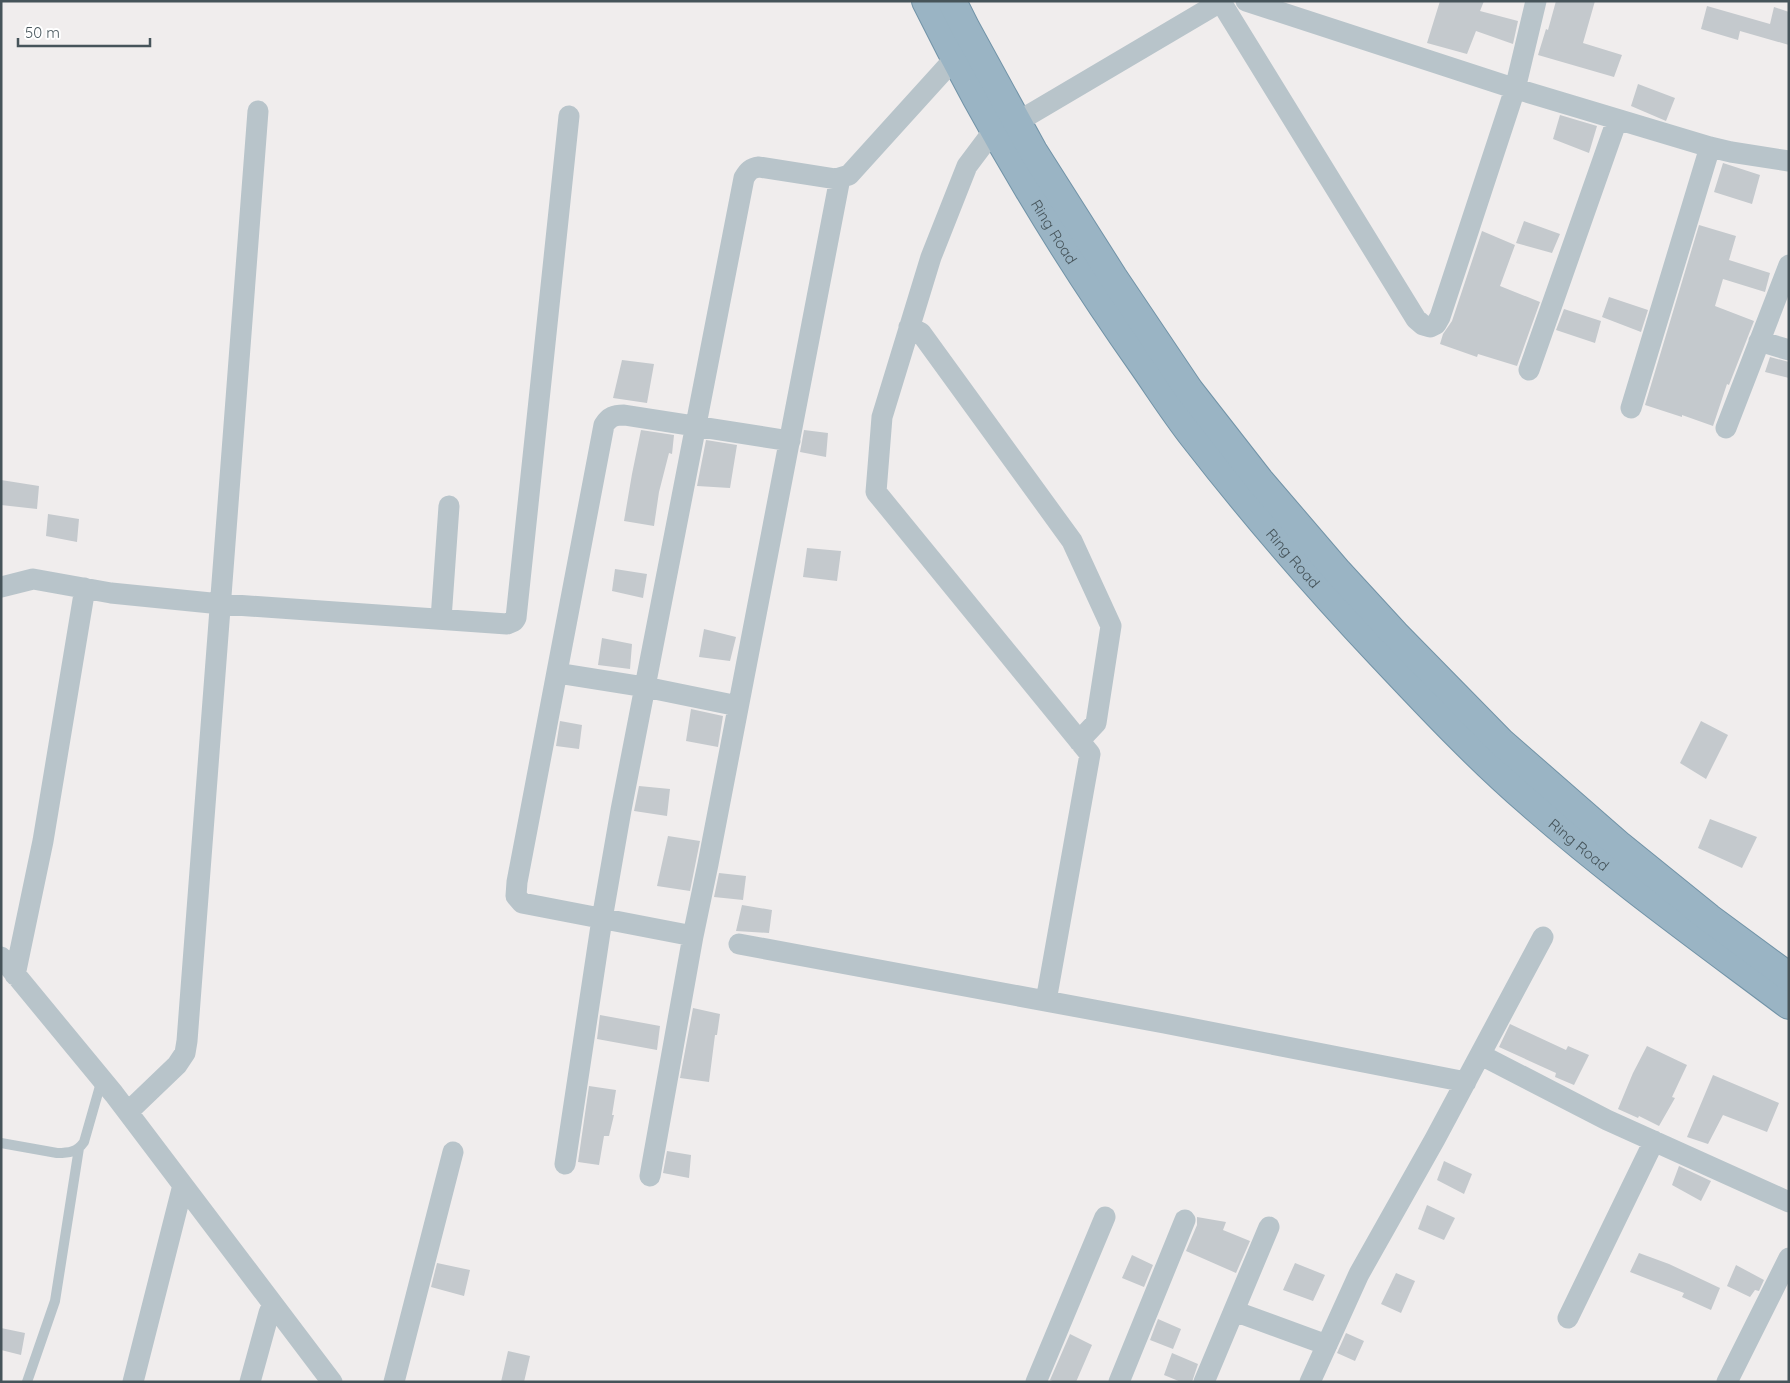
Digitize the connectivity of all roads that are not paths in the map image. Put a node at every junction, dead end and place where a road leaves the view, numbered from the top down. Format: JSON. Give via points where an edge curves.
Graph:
{"nodes":[{"id":1,"x":926,"y":1,"type":"edge"},
{"id":2,"x":952,"y":1,"type":"edge"},
{"id":3,"x":1246,"y":1,"type":"edge"},
{"id":4,"x":1536,"y":1,"type":"edge"},
{"id":5,"x":1217,"y":3,"type":"edge"},
{"id":6,"x":955,"y":58,"type":"junction"},
{"id":7,"x":1515,"y":89,"type":"junction"},
{"id":8,"x":258,"y":111,"type":"dead end"},
{"id":9,"x":569,"y":116,"type":"dead end"},
{"id":10,"x":1617,"y":120,"type":"junction"},
{"id":11,"x":1006,"y":126,"type":"junction"},
{"id":12,"x":1710,"y":147,"type":"junction"},
{"id":13,"x":1789,"y":161,"type":"edge"},
{"id":14,"x":840,"y":178,"type":"junction"},
{"id":15,"x":1789,"y":265,"type":"edge"},
{"id":16,"x":910,"y":327,"type":"junction"},
{"id":17,"x":1759,"y":341,"type":"junction"},
{"id":18,"x":1789,"y":350,"type":"edge"},
{"id":19,"x":1529,"y":370,"type":"dead end"},
{"id":20,"x":1630,"y":408,"type":"dead end"},
{"id":21,"x":696,"y":426,"type":"junction"},
{"id":22,"x":1726,"y":428,"type":"dead end"},
{"id":23,"x":790,"y":441,"type":"junction"},
{"id":24,"x":449,"y":506,"type":"dead end"},
{"id":25,"x":1,"y":588,"type":"edge"},
{"id":26,"x":85,"y":588,"type":"junction"},
{"id":27,"x":220,"y":604,"type":"junction"},
{"id":28,"x":441,"y":619,"type":"junction"},
{"id":29,"x":557,"y":673,"type":"junction"},
{"id":30,"x":645,"y":687,"type":"junction"},
{"id":31,"x":738,"y":706,"type":"junction"},
{"id":32,"x":1079,"y":741,"type":"junction"},
{"id":33,"x":602,"y":919,"type":"junction"},
{"id":34,"x":693,"y":936,"type":"junction"},
{"id":35,"x":1543,"y":937,"type":"dead end"},
{"id":36,"x":738,"y":944,"type":"dead end"},
{"id":37,"x":1,"y":957,"type":"edge"},
{"id":38,"x":16,"y":975,"type":"junction"},
{"id":39,"x":1789,"y":977,"type":"edge"},
{"id":40,"x":1046,"y":1001,"type":"junction"},
{"id":41,"x":1789,"y":1005,"type":"edge"},
{"id":42,"x":1481,"y":1055,"type":"junction"},
{"id":43,"x":102,"y":1079,"type":"junction"},
{"id":44,"x":1466,"y":1082,"type":"junction"},
{"id":45,"x":128,"y":1112,"type":"junction"},
{"id":46,"x":1654,"y":1141,"type":"junction"},
{"id":47,"x":1,"y":1142,"type":"edge"},
{"id":48,"x":79,"y":1148,"type":"junction"},
{"id":49,"x":453,"y":1152,"type":"dead end"},
{"id":50,"x":565,"y":1164,"type":"dead end"},
{"id":51,"x":650,"y":1176,"type":"dead end"},
{"id":52,"x":183,"y":1186,"type":"junction"},
{"id":53,"x":1789,"y":1202,"type":"edge"},
{"id":54,"x":1105,"y":1218,"type":"dead end"},
{"id":55,"x":1185,"y":1220,"type":"dead end"},
{"id":56,"x":1269,"y":1227,"type":"dead end"},
{"id":57,"x":1789,"y":1258,"type":"edge"},
{"id":58,"x":273,"y":1304,"type":"junction"},
{"id":59,"x":1234,"y":1311,"type":"junction"},
{"id":60,"x":1568,"y":1318,"type":"dead end"},
{"id":61,"x":1327,"y":1344,"type":"junction"},
{"id":62,"x":26,"y":1382,"type":"edge"},
{"id":63,"x":133,"y":1382,"type":"edge"},
{"id":64,"x":250,"y":1382,"type":"edge"},
{"id":65,"x":332,"y":1382,"type":"edge"},
{"id":66,"x":394,"y":1382,"type":"edge"},
{"id":67,"x":1036,"y":1382,"type":"edge"},
{"id":68,"x":1119,"y":1382,"type":"edge"},
{"id":69,"x":1204,"y":1382,"type":"edge"},
{"id":70,"x":1310,"y":1382,"type":"edge"},
{"id":71,"x":1727,"y":1382,"type":"edge"}],
"edges":[{"from":1,"to":6,"type":"highway","name":"Ring Road"},
{"from":2,"to":11,"type":"highway","name":"Ring Road"},
{"from":3,"to":7,"type":"street"},
{"from":4,"to":7,"type":"street"},
{"from":5,"to":7,"type":"street","via":[[1416,319],[1423,325],[1430,327],[1440,317]]},
{"from":5,"to":11,"type":"street"},
{"from":6,"to":11,"type":"highway","name":"Ring Road"},
{"from":6,"to":14,"type":"street","via":[[854,172]]},
{"from":7,"to":10,"type":"street"},
{"from":8,"to":27,"type":"street"},
{"from":9,"to":28,"type":"street","via":[[516,618],[507,624]]},
{"from":10,"to":12,"type":"street"},
{"from":10,"to":19,"type":"street"},
{"from":11,"to":16,"type":"street","via":[[967,166],[931,258]]},
{"from":11,"to":39,"type":"highway","name":"Ring Road","via":[[1033,151],[1188,390],[1260,481],[1395,634],[1501,742],[1620,846]]},
{"from":11,"to":41,"type":"highway","name":"Ring Road","via":[[1067,254],[1191,434],[1331,602],[1437,715],[1528,801],[1630,886]]},
{"from":12,"to":13,"type":"street"},
{"from":12,"to":20,"type":"street"},
{"from":14,"to":21,"type":"street","via":[[759,167],[753,168],[744,178]]},
{"from":14,"to":23,"type":"street"},
{"from":15,"to":17,"type":"street"},
{"from":16,"to":32,"type":"street","via":[[921,333],[1072,541],[1111,626],[1096,723]]},
{"from":16,"to":32,"type":"street","via":[[882,417],[876,492]]},
{"from":17,"to":18,"type":"street"},
{"from":17,"to":22,"type":"street"},
{"from":21,"to":23,"type":"street"},
{"from":21,"to":29,"type":"street","via":[[624,415],[608,418],[604,425]]},
{"from":21,"to":30,"type":"street"},
{"from":23,"to":31,"type":"street"},
{"from":24,"to":28,"type":"street"},
{"from":25,"to":26,"type":"street","via":[[33,579]]},
{"from":26,"to":27,"type":"street"},
{"from":26,"to":38,"type":"street","via":[[43,840]]},
{"from":27,"to":28,"type":"street"},
{"from":27,"to":45,"type":"street","via":[[185,1053],[177,1065]]},
{"from":29,"to":30,"type":"street"},
{"from":29,"to":33,"type":"street","via":[[516,896],[522,903]]},
{"from":30,"to":31,"type":"street"},
{"from":30,"to":33,"type":"street"},
{"from":31,"to":34,"type":"street"},
{"from":32,"to":40,"type":"street","via":[[1090,754]]},
{"from":33,"to":34,"type":"street"},
{"from":33,"to":50,"type":"street"},
{"from":34,"to":51,"type":"street"},
{"from":35,"to":42,"type":"street"},
{"from":36,"to":40,"type":"street"},
{"from":37,"to":38,"type":"street"},
{"from":38,"to":43,"type":"street"},
{"from":40,"to":44,"type":"street"},
{"from":42,"to":44,"type":"street"},
{"from":42,"to":46,"type":"street"},
{"from":43,"to":45,"type":"street"},
{"from":43,"to":48,"type":"lane","via":[[84,1142]]},
{"from":44,"to":61,"type":"street","via":[[1359,1274]]},
{"from":45,"to":52,"type":"street"},
{"from":46,"to":53,"type":"street"},
{"from":46,"to":60,"type":"street"},
{"from":47,"to":48,"type":"lane","via":[[57,1153]]},
{"from":48,"to":62,"type":"lane","via":[[55,1301]]},
{"from":49,"to":66,"type":"street"},
{"from":52,"to":58,"type":"street"},
{"from":52,"to":63,"type":"street"},
{"from":54,"to":67,"type":"street"},
{"from":55,"to":68,"type":"street"},
{"from":56,"to":59,"type":"street"},
{"from":57,"to":71,"type":"street"},
{"from":58,"to":64,"type":"street"},
{"from":58,"to":65,"type":"street"},
{"from":59,"to":61,"type":"street"},
{"from":59,"to":69,"type":"street"},
{"from":61,"to":70,"type":"street"}]}
